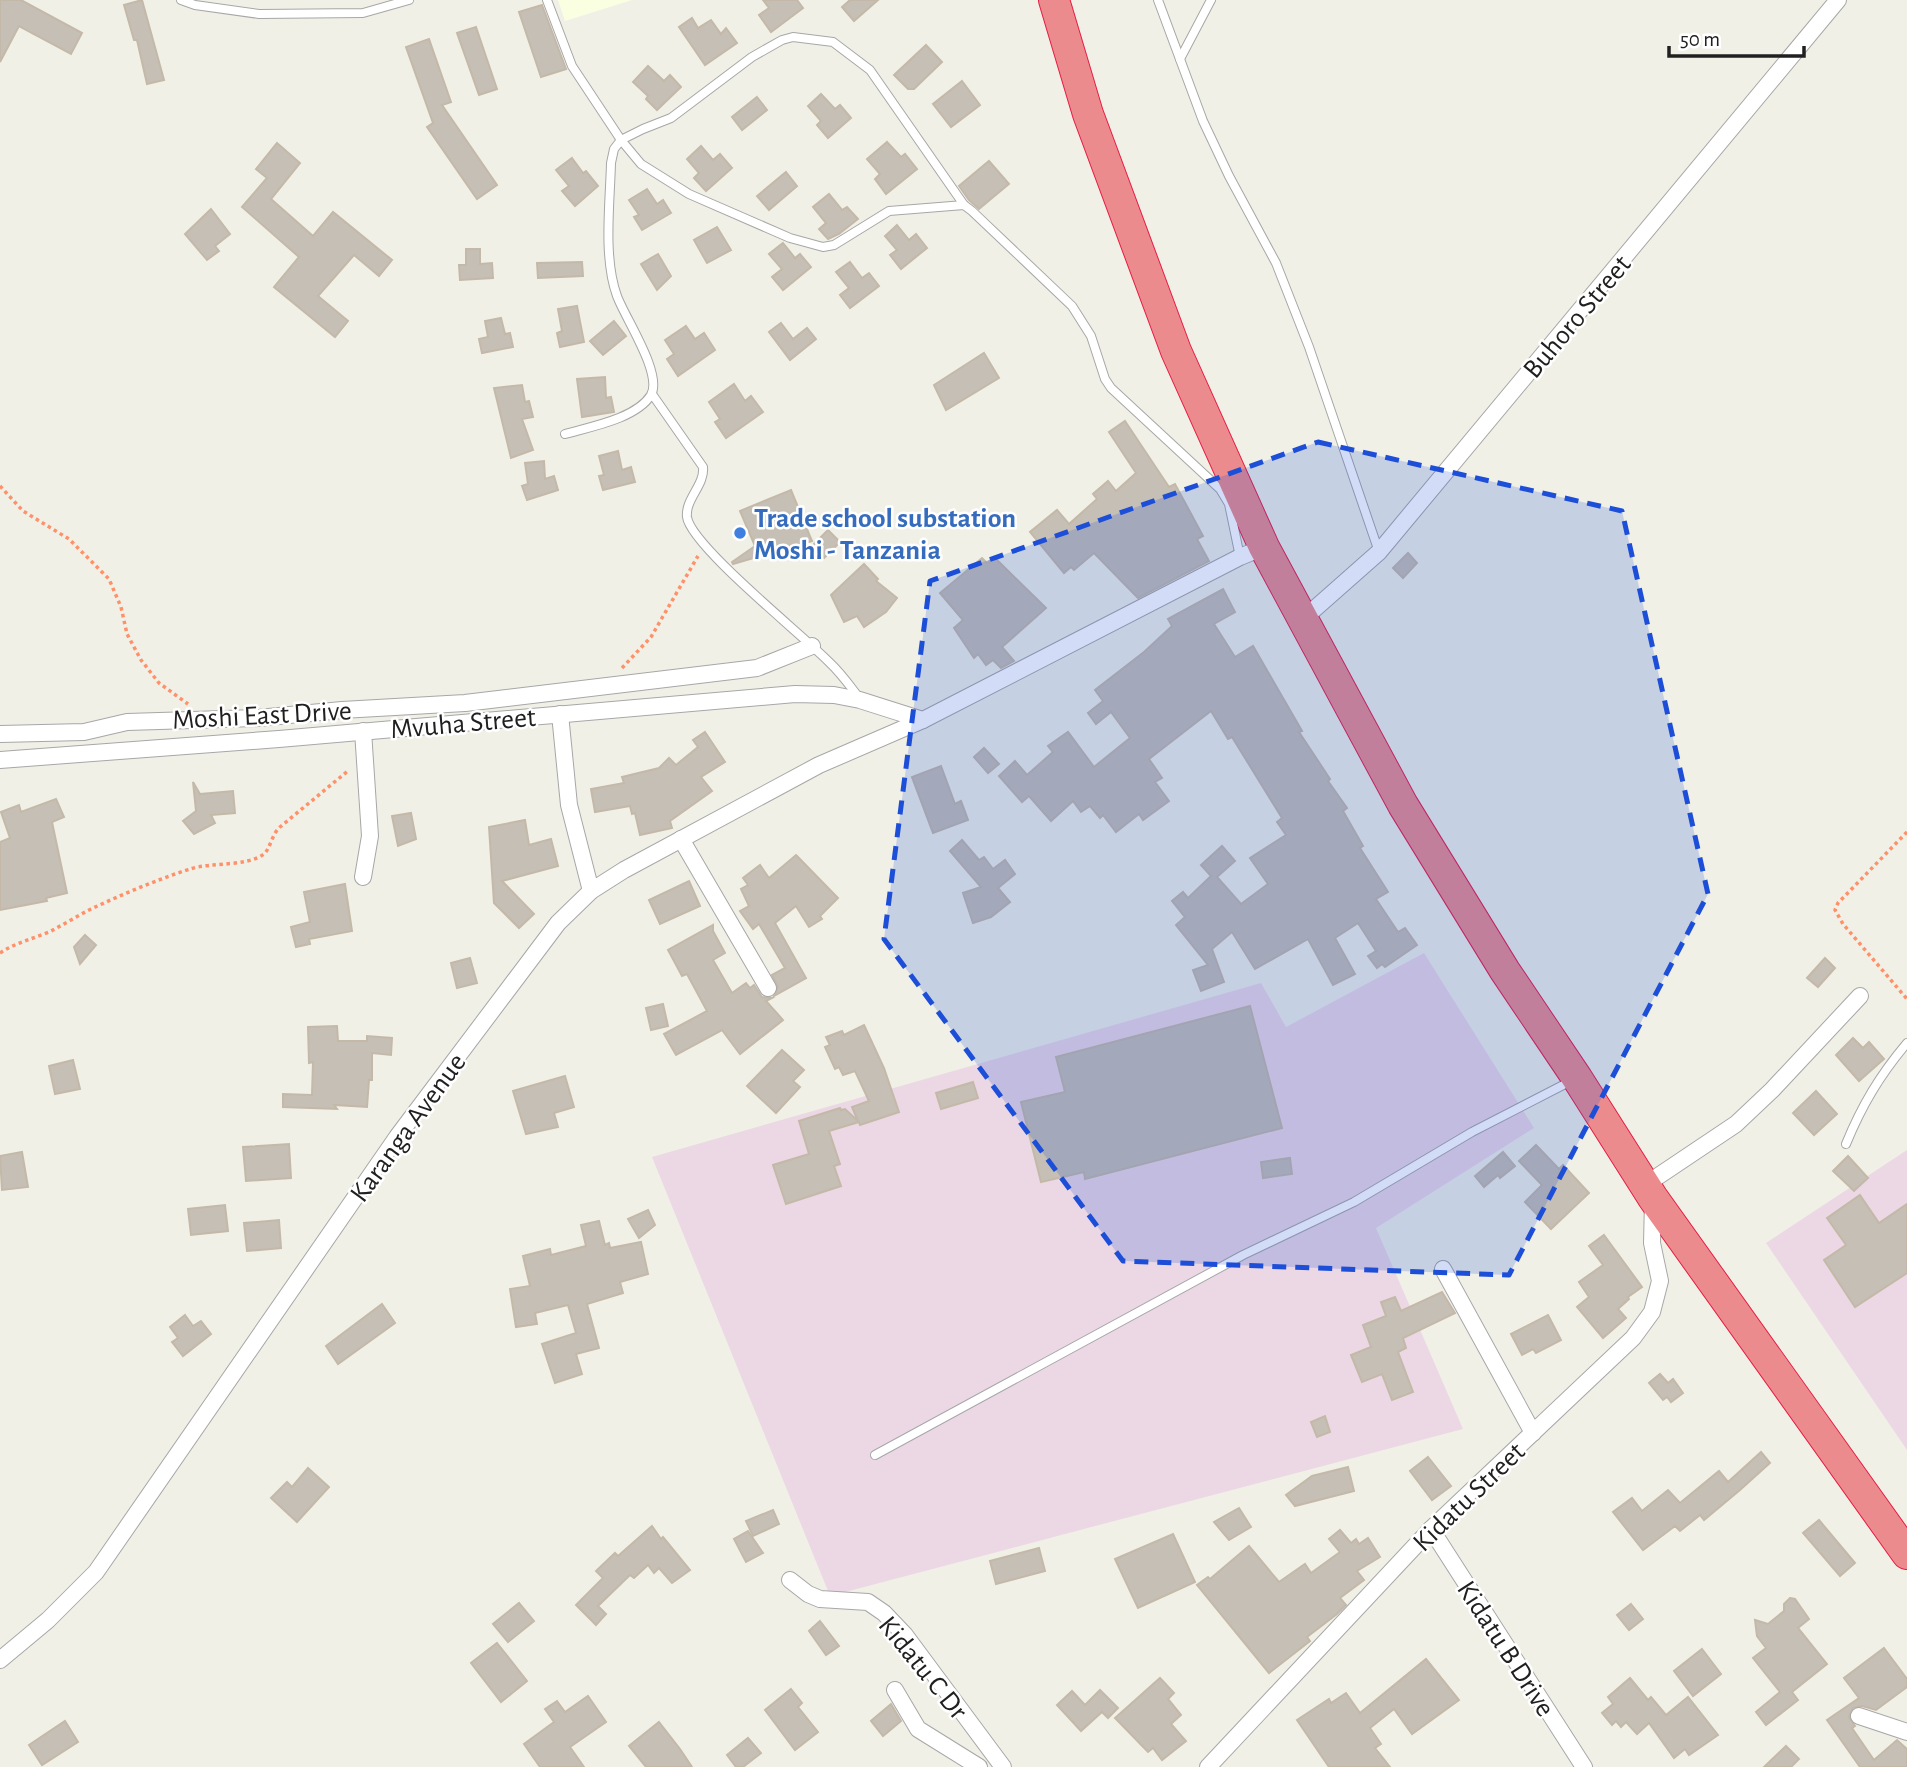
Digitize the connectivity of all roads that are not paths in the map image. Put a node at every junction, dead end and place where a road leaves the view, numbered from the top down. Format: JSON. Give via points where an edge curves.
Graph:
{"nodes":[{"id":1,"x":181,"y":0,"type":"edge"},
{"id":2,"x":409,"y":0,"type":"edge"},
{"id":3,"x":547,"y":0,"type":"edge"},
{"id":4,"x":1054,"y":0,"type":"edge"},
{"id":5,"x":1158,"y":0,"type":"edge"},
{"id":6,"x":1211,"y":0,"type":"edge"},
{"id":7,"x":1838,"y":0,"type":"edge"},
{"id":8,"x":1180,"y":60,"type":"junction"},
{"id":9,"x":621,"y":140,"type":"junction"},
{"id":10,"x":964,"y":205,"type":"junction"},
{"id":11,"x":652,"y":394,"type":"junction"},
{"id":12,"x":565,"y":434,"type":"dead end"},
{"id":13,"x":1252,"y":552,"type":"junction"},
{"id":14,"x":1379,"y":552,"type":"junction"},
{"id":15,"x":1302,"y":620,"type":"junction"},
{"id":16,"x":812,"y":646,"type":"junction"},
{"id":17,"x":860,"y":700,"type":"junction"},
{"id":18,"x":560,"y":713,"type":"junction"},
{"id":19,"x":923,"y":720,"type":"junction"},
{"id":20,"x":363,"y":731,"type":"junction"},
{"id":21,"x":0,"y":734,"type":"edge"},
{"id":22,"x":0,"y":760,"type":"edge"},
{"id":23,"x":681,"y":839,"type":"junction"},
{"id":24,"x":363,"y":877,"type":"dead end"},
{"id":25,"x":592,"y":891,"type":"junction"},
{"id":26,"x":768,"y":988,"type":"dead end"},
{"id":27,"x":1860,"y":996,"type":"dead end"},
{"id":28,"x":1907,"y":1043,"type":"edge"},
{"id":29,"x":1577,"y":1077,"type":"junction"},
{"id":30,"x":1846,"y":1144,"type":"dead end"},
{"id":31,"x":1649,"y":1192,"type":"junction"},
{"id":32,"x":1443,"y":1269,"type":"dead end"},
{"id":33,"x":1533,"y":1433,"type":"junction"},
{"id":34,"x":875,"y":1455,"type":"dead end"},
{"id":35,"x":1431,"y":1529,"type":"junction"},
{"id":36,"x":1907,"y":1554,"type":"edge"},
{"id":37,"x":790,"y":1580,"type":"dead end"},
{"id":38,"x":0,"y":1660,"type":"edge"},
{"id":39,"x":895,"y":1690,"type":"dead end"},
{"id":40,"x":1859,"y":1716,"type":"dead end"},
{"id":41,"x":1907,"y":1732,"type":"edge"},
{"id":42,"x":979,"y":1767,"type":"edge"},
{"id":43,"x":1003,"y":1767,"type":"edge"},
{"id":44,"x":1208,"y":1767,"type":"edge"},
{"id":45,"x":1584,"y":1767,"type":"edge"}],
"edges":[{"from":1,"to":2,"type":"lane","via":[[259,14],[363,13]]},
{"from":3,"to":9,"type":"lane","via":[[572,66]]},
{"from":4,"to":13,"type":"highway","via":[[1088,114]]},
{"from":5,"to":8,"type":"lane"},
{"from":6,"to":8,"type":"lane"},
{"from":7,"to":14,"type":"street","name":"Buhoro Street"},
{"from":8,"to":14,"type":"lane","via":[[1219,154],[1276,263]]},
{"from":9,"to":10,"type":"lane","via":[[641,164],[689,194],[790,238],[823,247],[834,245],[889,211]]},
{"from":9,"to":10,"type":"lane","via":[[671,118],[782,40],[832,42],[870,70]]},
{"from":9,"to":11,"type":"lane","via":[[611,163],[610,264],[616,294],[648,360]]},
{"from":10,"to":13,"type":"lane","via":[[1072,306],[1091,336],[1111,388],[1220,489]]},
{"from":11,"to":12,"type":"lane","via":[[617,419]]},
{"from":11,"to":16,"type":"lane","via":[[703,467],[687,508],[688,520],[750,591]]},
{"from":13,"to":15,"type":"highway"},
{"from":13,"to":19,"type":"street","name":"Karanga Avenue"},
{"from":14,"to":15,"type":"street","name":"Buhoro Street"},
{"from":15,"to":29,"type":"highway","via":[[1403,805],[1505,971]]},
{"from":16,"to":17,"type":"lane","via":[[844,676]]},
{"from":16,"to":21,"type":"street","name":"Moshi East Drive","via":[[757,668],[465,703],[127,722],[84,732]]},
{"from":17,"to":18,"type":"street","name":"Mvuha Street","via":[[795,694]]},
{"from":17,"to":19,"type":"street","name":"Mvuha Street"},
{"from":18,"to":20,"type":"street","name":"Mvuha Street"},
{"from":18,"to":25,"type":"street","via":[[569,805]]},
{"from":19,"to":23,"type":"street","name":"Karanga Avenue","via":[[819,765]]},
{"from":20,"to":22,"type":"street","name":"Mvuha Street"},
{"from":20,"to":24,"type":"street","via":[[370,836]]},
{"from":23,"to":25,"type":"street","name":"Karanga Avenue"},
{"from":23,"to":26,"type":"street"},
{"from":25,"to":38,"type":"street","name":"Karanga Avenue","via":[[558,923],[397,1137],[96,1572]]},
{"from":27,"to":31,"type":"street","via":[[1736,1124]]},
{"from":28,"to":30,"type":"lane","via":[[1861,1108]]},
{"from":29,"to":31,"type":"highway"},
{"from":29,"to":34,"type":"lane","via":[[1354,1202],[1243,1255]]},
{"from":31,"to":33,"type":"street","name":"Kidatu Street","via":[[1660,1281],[1653,1312],[1633,1338]]},
{"from":31,"to":36,"type":"highway"},
{"from":32,"to":33,"type":"street"},
{"from":33,"to":35,"type":"street","name":"Kidatu Street"},
{"from":35,"to":44,"type":"street","name":"Kidatu Street"},
{"from":35,"to":45,"type":"street","name":"Kidatu B Drive"},
{"from":37,"to":43,"type":"street","name":"Kidatu C Dr","via":[[820,1599],[868,1602],[884,1613]]},
{"from":39,"to":42,"type":"street","via":[[918,1729]]},
{"from":40,"to":41,"type":"street"}]}
